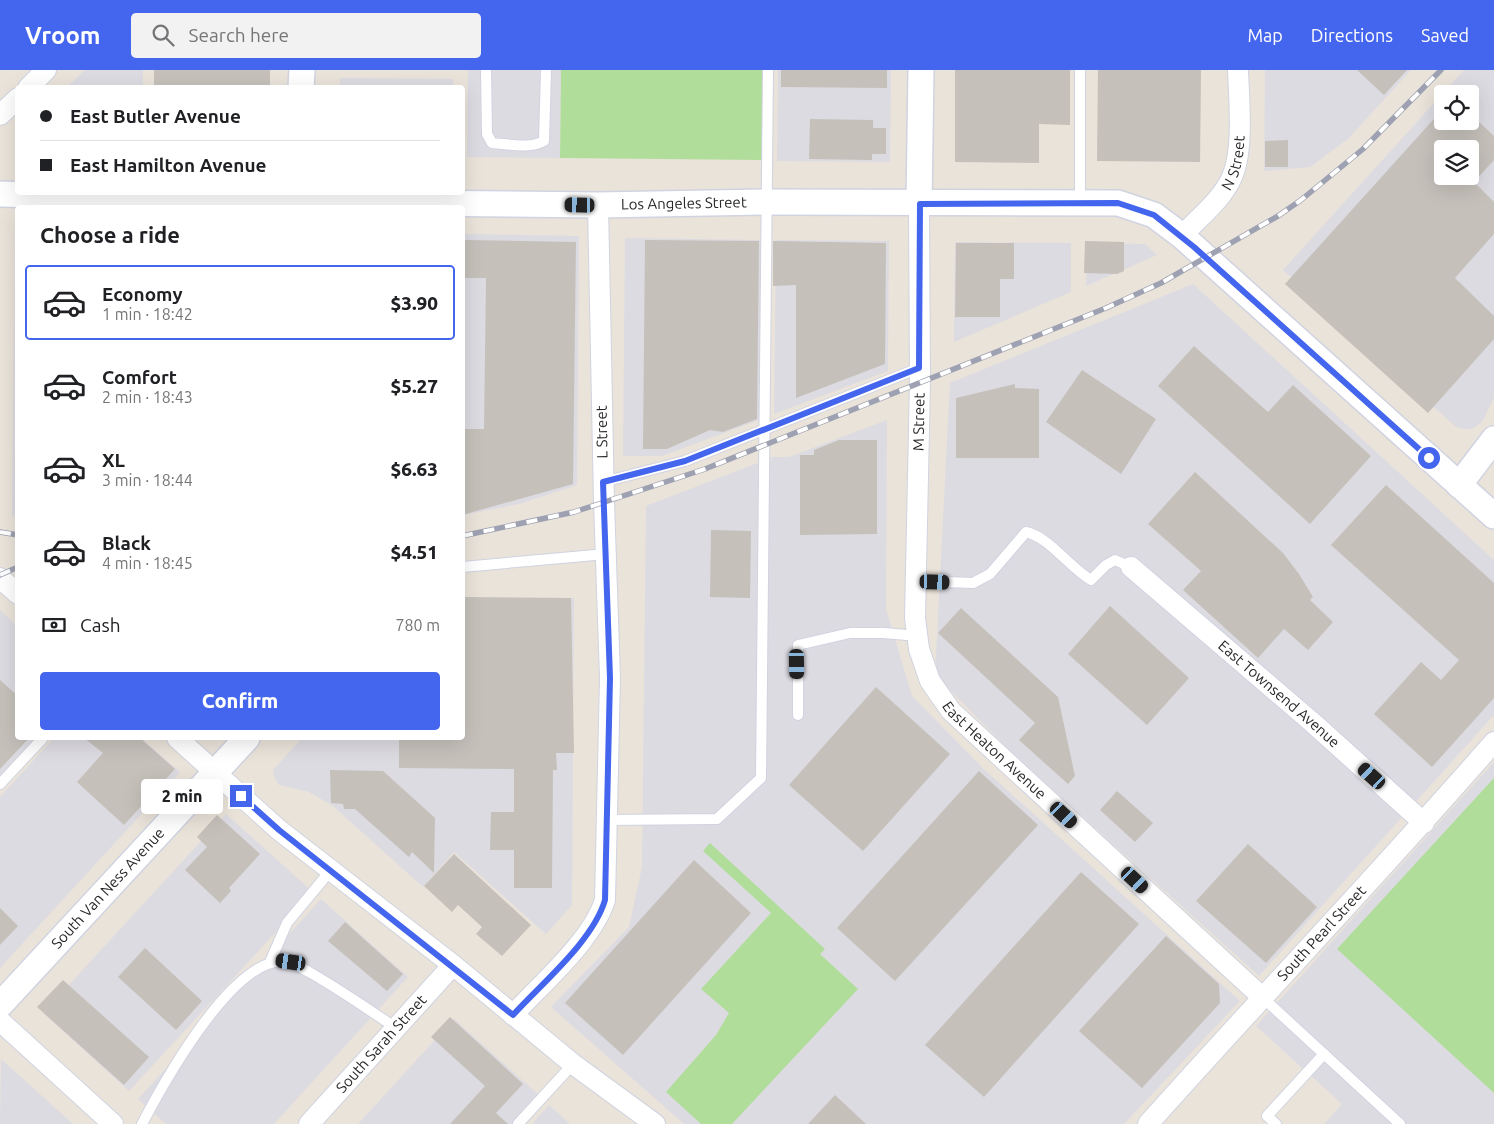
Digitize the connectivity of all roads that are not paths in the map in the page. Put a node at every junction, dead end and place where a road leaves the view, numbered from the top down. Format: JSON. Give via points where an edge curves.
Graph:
{"nodes":[{"id":1,"x":46,"y":70,"type":"edge"},
{"id":2,"x":302,"y":70,"type":"edge"},
{"id":3,"x":486,"y":70,"type":"edge"},
{"id":4,"x":546,"y":70,"type":"edge"},
{"id":5,"x":768,"y":70,"type":"edge"},
{"id":6,"x":921,"y":70,"type":"edge"},
{"id":7,"x":1080,"y":70,"type":"edge"},
{"id":8,"x":1238,"y":70,"type":"edge"},
{"id":9,"x":31,"y":85,"type":"edge"},
{"id":10,"x":301,"y":85,"type":"edge"},
{"id":11,"x":15,"y":101,"type":"edge"},
{"id":12,"x":0,"y":115,"type":"edge"},
{"id":13,"x":0,"y":194,"type":"edge"},
{"id":14,"x":15,"y":194,"type":"edge"},
{"id":15,"x":42,"y":195,"type":"edge"},
{"id":16,"x":297,"y":201,"type":"edge"},
{"id":17,"x":767,"y":202,"type":"junction"},
{"id":18,"x":1080,"y":202,"type":"junction"},
{"id":19,"x":920,"y":204,"type":"junction"},
{"id":20,"x":423,"y":205,"type":"edge"},
{"id":21,"x":598,"y":205,"type":"junction"},
{"id":22,"x":465,"y":206,"type":"edge"},
{"id":23,"x":1182,"y":236,"type":"junction"},
{"id":24,"x":919,"y":368,"type":"junction"},
{"id":25,"x":764,"y":430,"type":"junction"},
{"id":26,"x":1494,"y":439,"type":"edge"},
{"id":27,"x":603,"y":482,"type":"junction"},
{"id":28,"x":1459,"y":485,"type":"junction"},
{"id":29,"x":1494,"y":516,"type":"edge"},
{"id":30,"x":606,"y":554,"type":"junction"},
{"id":31,"x":465,"y":567,"type":"edge"},
{"id":32,"x":1131,"y":567,"type":"joint"},
{"id":33,"x":0,"y":578,"type":"edge"},
{"id":34,"x":916,"y":581,"type":"junction"},
{"id":35,"x":15,"y":591,"type":"edge"},
{"id":36,"x":918,"y":636,"type":"junction"},
{"id":37,"x":930,"y":681,"type":"joint"},
{"id":38,"x":798,"y":715,"type":"dead end"},
{"id":39,"x":41,"y":740,"type":"edge"},
{"id":40,"x":179,"y":740,"type":"edge"},
{"id":41,"x":245,"y":740,"type":"edge"},
{"id":42,"x":1494,"y":742,"type":"edge"},
{"id":43,"x":216,"y":772,"type":"junction"},
{"id":44,"x":0,"y":784,"type":"edge"},
{"id":45,"x":606,"y":820,"type":"junction"},
{"id":46,"x":1424,"y":823,"type":"junction"},
{"id":47,"x":331,"y":870,"type":"junction"},
{"id":48,"x":270,"y":962,"type":"junction"},
{"id":49,"x":453,"y":965,"type":"junction"},
{"id":50,"x":1262,"y":996,"type":"junction"},
{"id":51,"x":0,"y":1005,"type":"edge"},
{"id":52,"x":513,"y":1015,"type":"junction"},
{"id":53,"x":0,"y":1021,"type":"edge"},
{"id":54,"x":396,"y":1028,"type":"junction"},
{"id":55,"x":1324,"y":1054,"type":"junction"},
{"id":56,"x":573,"y":1064,"type":"junction"},
{"id":57,"x":106,"y":1122,"type":"edge"},
{"id":58,"x":142,"y":1124,"type":"edge"},
{"id":59,"x":309,"y":1124,"type":"edge"},
{"id":60,"x":518,"y":1124,"type":"edge"},
{"id":61,"x":656,"y":1124,"type":"edge"},
{"id":62,"x":1148,"y":1124,"type":"edge"},
{"id":63,"x":1276,"y":1124,"type":"edge"},
{"id":64,"x":1400,"y":1124,"type":"edge"}],
"edges":[{"from":1,"to":9,"type":"street"},
{"from":2,"to":10,"type":"street"},
{"from":3,"to":4,"type":"lane","via":[[487,134],[492,142],[514,145],[544,141]]},
{"from":5,"to":17,"type":"lane"},
{"from":6,"to":19,"type":"street","name":"M Street"},
{"from":7,"to":18,"type":"lane"},
{"from":8,"to":23,"type":"street","name":"N Street","via":[[1238,150],[1232,178]]},
{"from":11,"to":12,"type":"street"},
{"from":13,"to":14,"type":"street","name":"Los Angeles Street"},
{"from":15,"to":16,"type":"street","name":"Los Angeles Street"},
{"from":16,"to":20,"type":"street","name":"Los Angeles Street"},
{"from":17,"to":19,"type":"street","name":"Los Angeles Street"},
{"from":17,"to":21,"type":"street","name":"Los Angeles Street"},
{"from":17,"to":25,"type":"lane"},
{"from":18,"to":19,"type":"street","name":"Los Angeles Street"},
{"from":18,"to":23,"type":"street","name":"Los Angeles Street","via":[[1118,203],[1154,215]]},
{"from":19,"to":24,"type":"street","name":"M Street"},
{"from":21,"to":22,"type":"street","name":"Los Angeles Street"},
{"from":21,"to":27,"type":"street","name":"L Street"},
{"from":23,"to":28,"type":"street","name":"Los Angeles Street"},
{"from":24,"to":25,"type":"lane"},
{"from":24,"to":34,"type":"street","name":"M Street"},
{"from":25,"to":27,"type":"lane","via":[[685,461]]},
{"from":25,"to":45,"type":"lane","via":[[761,778],[717,819]]},
{"from":26,"to":28,"type":"street"},
{"from":27,"to":30,"type":"street","name":"L Street"},
{"from":28,"to":29,"type":"street","name":"Los Angeles Street"},
{"from":30,"to":31,"type":"lane"},
{"from":30,"to":45,"type":"street","name":"L Street","via":[[610,678]]},
{"from":32,"to":34,"type":"lane","via":[[1115,560],[1106,564],[1091,580],[1076,571],[1037,535],[1026,532],[990,574],[973,583]]},
{"from":32,"to":46,"type":"street","name":"East Townsend Avenue"},
{"from":33,"to":35,"type":"street"},
{"from":34,"to":36,"type":"street","name":"M Street"},
{"from":36,"to":37,"type":"street","name":"M Street"},
{"from":36,"to":38,"type":"lane","via":[[850,633],[798,645]]},
{"from":37,"to":50,"type":"street","name":"East Heaton Avenue","via":[[951,711]]},
{"from":39,"to":44,"type":"lane"},
{"from":40,"to":43,"type":"street"},
{"from":41,"to":43,"type":"street","name":"South Van Ness Avenue"},
{"from":42,"to":46,"type":"street","name":"South Pearl Street"},
{"from":43,"to":47,"type":"street","via":[[279,830]]},
{"from":43,"to":51,"type":"street","name":"South Van Ness Avenue"},
{"from":45,"to":52,"type":"street","name":"L Street","via":[[605,900],[600,917]]},
{"from":46,"to":50,"type":"street","name":"South Pearl Street"},
{"from":47,"to":48,"type":"lane","via":[[287,923]]},
{"from":47,"to":49,"type":"street"},
{"from":48,"to":54,"type":"lane","via":[[291,962]]},
{"from":48,"to":58,"type":"lane","via":[[251,973],[206,1019],[167,1076]]},
{"from":49,"to":52,"type":"street"},
{"from":49,"to":54,"type":"street","name":"South Sarah Street"},
{"from":50,"to":55,"type":"lane"},
{"from":50,"to":62,"type":"street","name":"South Pearl Street"},
{"from":52,"to":56,"type":"street"},
{"from":53,"to":57,"type":"street"},
{"from":54,"to":59,"type":"street","name":"South Sarah Street"},
{"from":55,"to":63,"type":"lane","via":[[1267,1116]]},
{"from":55,"to":64,"type":"lane"},
{"from":56,"to":60,"type":"lane"},
{"from":56,"to":61,"type":"street"}]}
